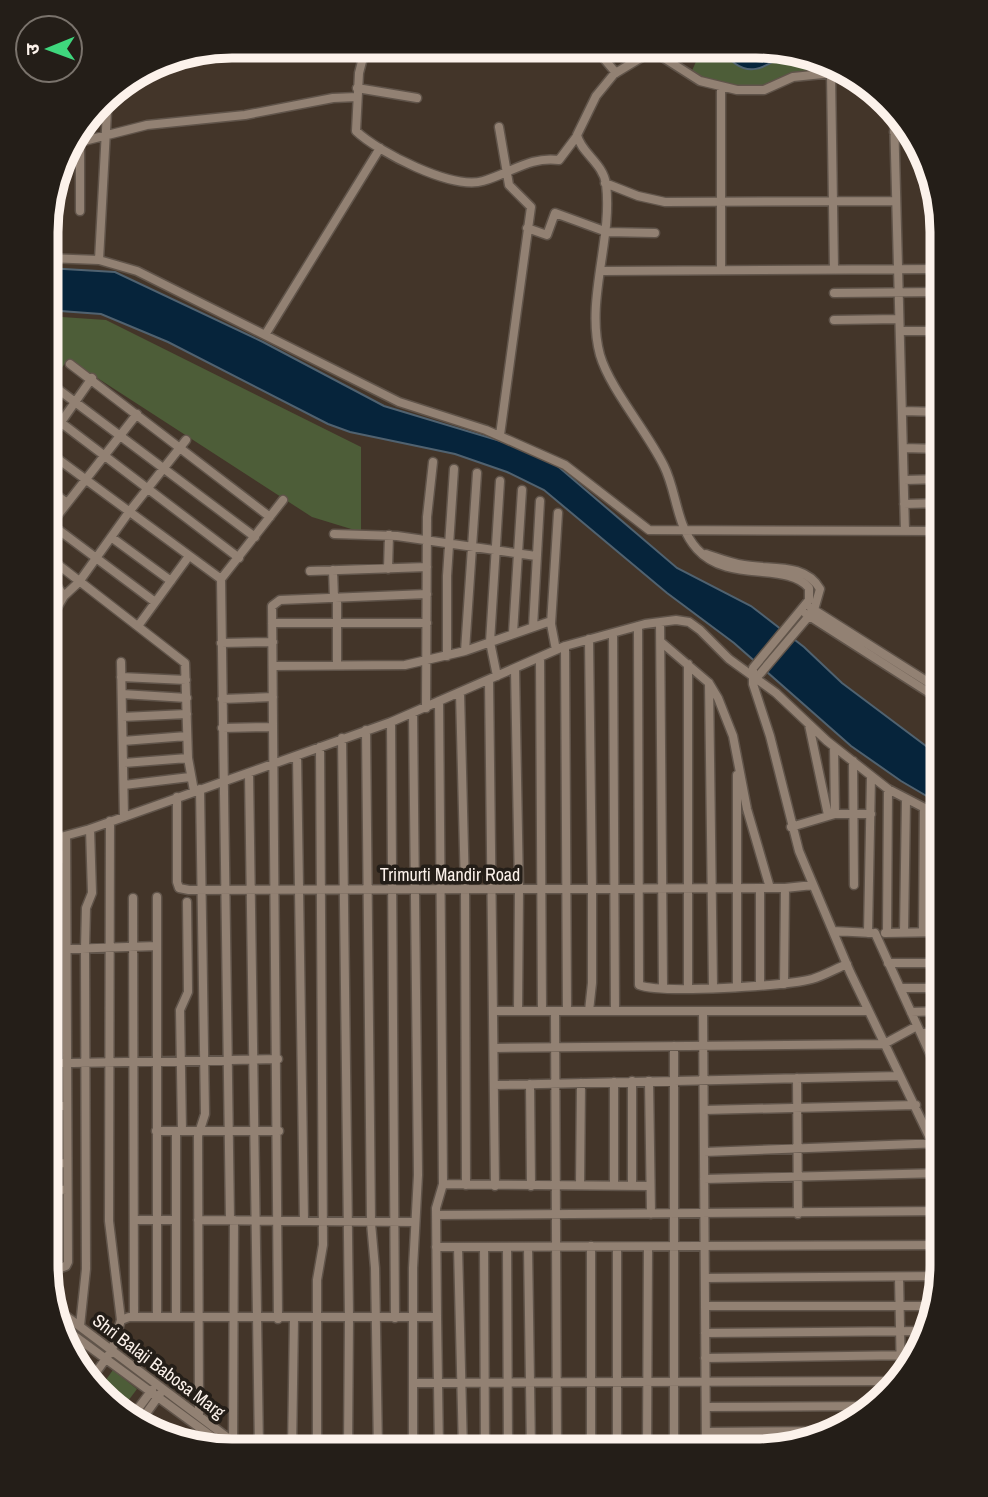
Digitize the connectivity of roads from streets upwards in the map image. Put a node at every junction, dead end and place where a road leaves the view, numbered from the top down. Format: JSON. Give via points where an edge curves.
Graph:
{"nodes":[{"id":1,"x":364,"y":58,"type":"edge"},
{"id":2,"x":603,"y":58,"type":"edge"},
{"id":3,"x":641,"y":58,"type":"edge"},
{"id":4,"x":667,"y":58,"type":"edge"},
{"id":5,"x":616,"y":73,"type":"junction"},
{"id":6,"x":831,"y":75,"type":"joint"},
{"id":7,"x":721,"y":87,"type":"junction"},
{"id":8,"x":357,"y":92,"type":"junction"},
{"id":9,"x":417,"y":98,"type":"dead end"},
{"id":10,"x":108,"y":110,"type":"edge"},
{"id":11,"x":894,"y":126,"type":"edge"},
{"id":12,"x":499,"y":127,"type":"dead end"},
{"id":13,"x":894,"y":132,"type":"junction"},
{"id":14,"x":898,"y":132,"type":"edge"},
{"id":15,"x":108,"y":135,"type":"junction"},
{"id":16,"x":577,"y":136,"type":"junction"},
{"id":17,"x":83,"y":141,"type":"edge"},
{"id":18,"x":80,"y":147,"type":"edge"},
{"id":19,"x":380,"y":148,"type":"junction"},
{"id":20,"x":507,"y":171,"type":"junction"},
{"id":21,"x":605,"y":183,"type":"junction"},
{"id":22,"x":834,"y":201,"type":"junction"},
{"id":23,"x":896,"y":201,"type":"junction"},
{"id":24,"x":721,"y":203,"type":"junction"},
{"id":25,"x":80,"y":211,"type":"dead end"},
{"id":26,"x":527,"y":229,"type":"junction"},
{"id":27,"x":607,"y":232,"type":"junction"},
{"id":28,"x":655,"y":233,"type":"dead end"},
{"id":29,"x":58,"y":258,"type":"edge"},
{"id":30,"x":99,"y":260,"type":"junction"},
{"id":31,"x":898,"y":269,"type":"junction"},
{"id":32,"x":930,"y":269,"type":"edge"},
{"id":33,"x":721,"y":270,"type":"junction"},
{"id":34,"x":834,"y":270,"type":"junction"},
{"id":35,"x":601,"y":271,"type":"junction"},
{"id":36,"x":899,"y":292,"type":"junction"},
{"id":37,"x":930,"y":292,"type":"edge"},
{"id":38,"x":834,"y":293,"type":"dead end"},
{"id":39,"x":899,"y":319,"type":"junction"},
{"id":40,"x":834,"y":320,"type":"dead end"},
{"id":41,"x":900,"y":331,"type":"junction"},
{"id":42,"x":930,"y":331,"type":"edge"},
{"id":43,"x":265,"y":335,"type":"junction"},
{"id":44,"x":70,"y":364,"type":"dead end"},
{"id":45,"x":92,"y":378,"type":"junction"},
{"id":46,"x":58,"y":389,"type":"edge"},
{"id":47,"x":76,"y":403,"type":"junction"},
{"id":48,"x":902,"y":411,"type":"junction"},
{"id":49,"x":930,"y":412,"type":"edge"},
{"id":50,"x":137,"y":414,"type":"junction"},
{"id":51,"x":58,"y":419,"type":"edge"},
{"id":52,"x":62,"y":422,"type":"junction"},
{"id":53,"x":58,"y":427,"type":"edge"},
{"id":54,"x":500,"y":435,"type":"junction"},
{"id":55,"x":120,"y":436,"type":"junction"},
{"id":56,"x":183,"y":443,"type":"junction"},
{"id":57,"x":903,"y":448,"type":"junction"},
{"id":58,"x":930,"y":449,"type":"edge"},
{"id":59,"x":105,"y":456,"type":"junction"},
{"id":60,"x":58,"y":459,"type":"edge"},
{"id":61,"x":433,"y":462,"type":"dead end"},
{"id":62,"x":163,"y":468,"type":"junction"},
{"id":63,"x":454,"y":469,"type":"dead end"},
{"id":64,"x":477,"y":473,"type":"dead end"},
{"id":65,"x":930,"y":479,"type":"edge"},
{"id":66,"x":86,"y":480,"type":"junction"},
{"id":67,"x":904,"y":480,"type":"junction"},
{"id":68,"x":500,"y":481,"type":"dead end"},
{"id":69,"x":147,"y":488,"type":"junction"},
{"id":70,"x":522,"y":490,"type":"dead end"},
{"id":71,"x":58,"y":496,"type":"edge"},
{"id":72,"x":283,"y":500,"type":"dead end"},
{"id":73,"x":540,"y":501,"type":"dead end"},
{"id":74,"x":67,"y":503,"type":"junction"},
{"id":75,"x":930,"y":503,"type":"edge"},
{"id":76,"x":904,"y":504,"type":"junction"},
{"id":77,"x":129,"y":512,"type":"junction"},
{"id":78,"x":58,"y":513,"type":"edge"},
{"id":79,"x":558,"y":513,"type":"dead end"},
{"id":80,"x":270,"y":517,"type":"junction"},
{"id":81,"x":685,"y":531,"type":"junction"},
{"id":82,"x":905,"y":531,"type":"junction"},
{"id":83,"x":930,"y":531,"type":"edge"},
{"id":84,"x":58,"y":532,"type":"edge"},
{"id":85,"x":334,"y":534,"type":"dead end"},
{"id":86,"x":389,"y":535,"type":"junction"},
{"id":87,"x":111,"y":537,"type":"junction"},
{"id":88,"x":255,"y":537,"type":"junction"},
{"id":89,"x":426,"y":541,"type":"junction"},
{"id":90,"x":448,"y":545,"type":"junction"},
{"id":91,"x":470,"y":549,"type":"junction"},
{"id":92,"x":698,"y":551,"type":"junction"},
{"id":93,"x":494,"y":552,"type":"junction"},
{"id":94,"x":518,"y":555,"type":"junction"},
{"id":95,"x":189,"y":556,"type":"junction"},
{"id":96,"x":536,"y":556,"type":"junction"},
{"id":97,"x":239,"y":558,"type":"junction"},
{"id":98,"x":96,"y":559,"type":"junction"},
{"id":99,"x":58,"y":565,"type":"edge"},
{"id":100,"x":427,"y":567,"type":"junction"},
{"id":101,"x":388,"y":569,"type":"junction"},
{"id":102,"x":333,"y":570,"type":"junction"},
{"id":103,"x":310,"y":571,"type":"dead end"},
{"id":104,"x":221,"y":579,"type":"junction"},
{"id":105,"x":171,"y":581,"type":"junction"},
{"id":106,"x":79,"y":582,"type":"junction"},
{"id":107,"x":58,"y":589,"type":"edge"},
{"id":108,"x":426,"y":594,"type":"junction"},
{"id":109,"x":64,"y":596,"type":"junction"},
{"id":110,"x":335,"y":598,"type":"junction"},
{"id":111,"x":155,"y":602,"type":"junction"},
{"id":112,"x":58,"y":606,"type":"edge"},
{"id":113,"x":803,"y":607,"type":"junction"},
{"id":114,"x":811,"y":612,"type":"junction"},
{"id":115,"x":551,"y":621,"type":"junction"},
{"id":116,"x":660,"y":622,"type":"junction"},
{"id":117,"x":272,"y":623,"type":"junction"},
{"id":118,"x":427,"y":623,"type":"junction"},
{"id":119,"x":337,"y":624,"type":"junction"},
{"id":120,"x":138,"y":626,"type":"junction"},
{"id":121,"x":638,"y":626,"type":"junction"},
{"id":122,"x":533,"y":627,"type":"junction"},
{"id":123,"x":513,"y":633,"type":"junction"},
{"id":124,"x":612,"y":633,"type":"junction"},
{"id":125,"x":589,"y":639,"type":"junction"},
{"id":126,"x":273,"y":642,"type":"junction"},
{"id":127,"x":490,"y":642,"type":"junction"},
{"id":128,"x":661,"y":642,"type":"junction"},
{"id":129,"x":221,"y":643,"type":"junction"},
{"id":130,"x":561,"y":648,"type":"junction"},
{"id":131,"x":465,"y":651,"type":"junction"},
{"id":132,"x":447,"y":656,"type":"junction"},
{"id":133,"x":427,"y":658,"type":"junction"},
{"id":134,"x":540,"y":659,"type":"junction"},
{"id":135,"x":121,"y":662,"type":"dead end"},
{"id":136,"x":688,"y":664,"type":"junction"},
{"id":137,"x":337,"y":665,"type":"junction"},
{"id":138,"x":273,"y":666,"type":"junction"},
{"id":139,"x":514,"y":669,"type":"junction"},
{"id":140,"x":755,"y":676,"type":"junction"},
{"id":141,"x":121,"y":677,"type":"junction"},
{"id":142,"x":493,"y":678,"type":"junction"},
{"id":143,"x":186,"y":680,"type":"junction"},
{"id":144,"x":709,"y":682,"type":"junction"},
{"id":145,"x":930,"y":684,"type":"edge"},
{"id":146,"x":460,"y":693,"type":"junction"},
{"id":147,"x":930,"y":693,"type":"edge"},
{"id":148,"x":122,"y":694,"type":"junction"},
{"id":149,"x":273,"y":697,"type":"junction"},
{"id":150,"x":187,"y":698,"type":"junction"},
{"id":151,"x":222,"y":699,"type":"junction"},
{"id":152,"x":439,"y":702,"type":"junction"},
{"id":153,"x":426,"y":708,"type":"junction"},
{"id":154,"x":413,"y":713,"type":"junction"},
{"id":155,"x":187,"y":714,"type":"junction"},
{"id":156,"x":122,"y":718,"type":"junction"},
{"id":157,"x":391,"y":723,"type":"junction"},
{"id":158,"x":808,"y":724,"type":"junction"},
{"id":159,"x":273,"y":727,"type":"junction"},
{"id":160,"x":222,"y":728,"type":"junction"},
{"id":161,"x":366,"y":730,"type":"junction"},
{"id":162,"x":187,"y":736,"type":"junction"},
{"id":163,"x":342,"y":738,"type":"junction"},
{"id":164,"x":123,"y":740,"type":"junction"},
{"id":165,"x":320,"y":747,"type":"junction"},
{"id":166,"x":834,"y":747,"type":"junction"},
{"id":167,"x":737,"y":753,"type":"junction"},
{"id":168,"x":297,"y":756,"type":"junction"},
{"id":169,"x":188,"y":758,"type":"junction"},
{"id":170,"x":853,"y":761,"type":"junction"},
{"id":171,"x":124,"y":763,"type":"junction"},
{"id":172,"x":273,"y":764,"type":"junction"},
{"id":173,"x":248,"y":774,"type":"junction"},
{"id":174,"x":871,"y":776,"type":"junction"},
{"id":175,"x":190,"y":777,"type":"junction"},
{"id":176,"x":224,"y":780,"type":"junction"},
{"id":177,"x":124,"y":785,"type":"junction"},
{"id":178,"x":888,"y":789,"type":"junction"},
{"id":179,"x":197,"y":790,"type":"junction"},
{"id":180,"x":177,"y":797,"type":"junction"},
{"id":181,"x":906,"y":799,"type":"junction"},
{"id":182,"x":924,"y":808,"type":"junction"},
{"id":183,"x":930,"y":811,"type":"edge"},
{"id":184,"x":853,"y":813,"type":"junction"},
{"id":185,"x":832,"y":814,"type":"junction"},
{"id":186,"x":871,"y":814,"type":"junction"},
{"id":187,"x":124,"y":817,"type":"junction"},
{"id":188,"x":110,"y":821,"type":"junction"},
{"id":189,"x":791,"y":827,"type":"junction"},
{"id":190,"x":90,"y":829,"type":"junction"},
{"id":191,"x":66,"y":836,"type":"junction"},
{"id":192,"x":58,"y":838,"type":"edge"},
{"id":193,"x":58,"y":853,"type":"edge"},
{"id":194,"x":65,"y":860,"type":"junction"},
{"id":195,"x":813,"y":885,"type":"junction"},
{"id":196,"x":854,"y":885,"type":"dead end"},
{"id":197,"x":688,"y":888,"type":"junction"},
{"id":198,"x":711,"y":888,"type":"junction"},
{"id":199,"x":736,"y":888,"type":"junction"},
{"id":200,"x":760,"y":888,"type":"junction"},
{"id":201,"x":770,"y":888,"type":"junction"},
{"id":202,"x":785,"y":888,"type":"junction"},
{"id":203,"x":492,"y":889,"type":"junction"},
{"id":204,"x":519,"y":889,"type":"junction"},
{"id":205,"x":543,"y":889,"type":"junction"},
{"id":206,"x":566,"y":889,"type":"junction"},
{"id":207,"x":592,"y":889,"type":"junction"},
{"id":208,"x":617,"y":889,"type":"junction"},
{"id":209,"x":638,"y":889,"type":"junction"},
{"id":210,"x":662,"y":889,"type":"junction"},
{"id":211,"x":301,"y":890,"type":"junction"},
{"id":212,"x":321,"y":890,"type":"junction"},
{"id":213,"x":344,"y":890,"type":"junction"},
{"id":214,"x":367,"y":890,"type":"junction"},
{"id":215,"x":391,"y":890,"type":"junction"},
{"id":216,"x":417,"y":890,"type":"junction"},
{"id":217,"x":441,"y":890,"type":"junction"},
{"id":218,"x":465,"y":890,"type":"junction"},
{"id":219,"x":204,"y":891,"type":"junction"},
{"id":220,"x":227,"y":891,"type":"junction"},
{"id":221,"x":251,"y":891,"type":"junction"},
{"id":222,"x":276,"y":891,"type":"junction"},
{"id":223,"x":157,"y":897,"type":"dead end"},
{"id":224,"x":134,"y":898,"type":"dead end"},
{"id":225,"x":187,"y":902,"type":"dead end"},
{"id":226,"x":833,"y":931,"type":"junction"},
{"id":227,"x":904,"y":932,"type":"junction"},
{"id":228,"x":923,"y":932,"type":"junction"},
{"id":229,"x":930,"y":932,"type":"edge"},
{"id":230,"x":872,"y":933,"type":"junction"},
{"id":231,"x":887,"y":933,"type":"junction"},
{"id":232,"x":157,"y":946,"type":"junction"},
{"id":233,"x":133,"y":947,"type":"junction"},
{"id":234,"x":67,"y":948,"type":"junction"},
{"id":235,"x":85,"y":948,"type":"junction"},
{"id":236,"x":109,"y":948,"type":"junction"},
{"id":237,"x":888,"y":963,"type":"junction"},
{"id":238,"x":930,"y":963,"type":"edge"},
{"id":239,"x":847,"y":964,"type":"junction"},
{"id":240,"x":784,"y":984,"type":"junction"},
{"id":241,"x":760,"y":985,"type":"junction"},
{"id":242,"x":737,"y":986,"type":"junction"},
{"id":243,"x":663,"y":987,"type":"junction"},
{"id":244,"x":688,"y":987,"type":"junction"},
{"id":245,"x":713,"y":987,"type":"junction"},
{"id":246,"x":900,"y":988,"type":"junction"},
{"id":247,"x":930,"y":988,"type":"edge"},
{"id":248,"x":493,"y":1011,"type":"junction"},
{"id":249,"x":518,"y":1011,"type":"junction"},
{"id":250,"x":542,"y":1011,"type":"junction"},
{"id":251,"x":555,"y":1011,"type":"junction"},
{"id":252,"x":567,"y":1011,"type":"junction"},
{"id":253,"x":589,"y":1011,"type":"junction"},
{"id":254,"x":615,"y":1011,"type":"junction"},
{"id":255,"x":703,"y":1011,"type":"junction"},
{"id":256,"x":868,"y":1011,"type":"junction"},
{"id":257,"x":930,"y":1011,"type":"edge"},
{"id":258,"x":911,"y":1012,"type":"junction"},
{"id":259,"x":919,"y":1030,"type":"junction"},
{"id":260,"x":930,"y":1031,"type":"edge"},
{"id":261,"x":884,"y":1044,"type":"junction"},
{"id":262,"x":674,"y":1046,"type":"junction"},
{"id":263,"x":703,"y":1046,"type":"junction"},
{"id":264,"x":494,"y":1048,"type":"junction"},
{"id":265,"x":555,"y":1048,"type":"junction"},
{"id":266,"x":930,"y":1054,"type":"edge"},
{"id":267,"x":278,"y":1059,"type":"junction"},
{"id":268,"x":228,"y":1060,"type":"junction"},
{"id":269,"x":254,"y":1060,"type":"junction"},
{"id":270,"x":181,"y":1061,"type":"junction"},
{"id":271,"x":205,"y":1061,"type":"junction"},
{"id":272,"x":58,"y":1062,"type":"edge"},
{"id":273,"x":132,"y":1062,"type":"junction"},
{"id":274,"x":156,"y":1062,"type":"junction"},
{"id":275,"x":67,"y":1063,"type":"junction"},
{"id":276,"x":84,"y":1063,"type":"junction"},
{"id":277,"x":108,"y":1063,"type":"junction"},
{"id":278,"x":900,"y":1076,"type":"junction"},
{"id":279,"x":797,"y":1078,"type":"junction"},
{"id":280,"x":704,"y":1080,"type":"junction"},
{"id":281,"x":632,"y":1081,"type":"junction"},
{"id":282,"x":674,"y":1081,"type":"junction"},
{"id":283,"x":649,"y":1082,"type":"junction"},
{"id":284,"x":581,"y":1083,"type":"junction"},
{"id":285,"x":614,"y":1083,"type":"junction"},
{"id":286,"x":530,"y":1084,"type":"junction"},
{"id":287,"x":555,"y":1084,"type":"junction"},
{"id":288,"x":494,"y":1085,"type":"junction"},
{"id":289,"x":916,"y":1105,"type":"junction"},
{"id":290,"x":58,"y":1106,"type":"edge"},
{"id":291,"x":67,"y":1106,"type":"junction"},
{"id":292,"x":798,"y":1109,"type":"junction"},
{"id":293,"x":704,"y":1110,"type":"junction"},
{"id":294,"x":930,"y":1129,"type":"edge"},
{"id":295,"x":156,"y":1130,"type":"junction"},
{"id":296,"x":229,"y":1130,"type":"junction"},
{"id":297,"x":255,"y":1130,"type":"junction"},
{"id":298,"x":179,"y":1131,"type":"junction"},
{"id":299,"x":199,"y":1131,"type":"junction"},
{"id":300,"x":279,"y":1131,"type":"junction"},
{"id":301,"x":930,"y":1143,"type":"edge"},
{"id":302,"x":798,"y":1149,"type":"junction"},
{"id":303,"x":704,"y":1152,"type":"junction"},
{"id":304,"x":58,"y":1163,"type":"edge"},
{"id":305,"x":67,"y":1163,"type":"junction"},
{"id":306,"x":930,"y":1172,"type":"edge"},
{"id":307,"x":797,"y":1178,"type":"junction"},
{"id":308,"x":704,"y":1179,"type":"junction"},
{"id":309,"x":443,"y":1185,"type":"junction"},
{"id":310,"x":466,"y":1185,"type":"junction"},
{"id":311,"x":580,"y":1185,"type":"junction"},
{"id":312,"x":614,"y":1185,"type":"junction"},
{"id":313,"x":632,"y":1185,"type":"junction"},
{"id":314,"x":650,"y":1185,"type":"junction"},
{"id":315,"x":495,"y":1186,"type":"junction"},
{"id":316,"x":531,"y":1186,"type":"junction"},
{"id":317,"x":555,"y":1186,"type":"junction"},
{"id":318,"x":58,"y":1190,"type":"edge"},
{"id":319,"x":67,"y":1190,"type":"junction"},
{"id":320,"x":930,"y":1211,"type":"edge"},
{"id":321,"x":436,"y":1214,"type":"junction"},
{"id":322,"x":555,"y":1214,"type":"junction"},
{"id":323,"x":651,"y":1214,"type":"junction"},
{"id":324,"x":674,"y":1214,"type":"junction"},
{"id":325,"x":705,"y":1214,"type":"junction"},
{"id":326,"x":798,"y":1214,"type":"junction"},
{"id":327,"x":134,"y":1220,"type":"junction"},
{"id":328,"x":157,"y":1220,"type":"junction"},
{"id":329,"x":176,"y":1220,"type":"junction"},
{"id":330,"x":198,"y":1220,"type":"junction"},
{"id":331,"x":232,"y":1220,"type":"junction"},
{"id":332,"x":256,"y":1220,"type":"junction"},
{"id":333,"x":277,"y":1220,"type":"junction"},
{"id":334,"x":303,"y":1221,"type":"junction"},
{"id":335,"x":322,"y":1221,"type":"junction"},
{"id":336,"x":415,"y":1222,"type":"junction"},
{"id":337,"x":347,"y":1223,"type":"junction"},
{"id":338,"x":371,"y":1223,"type":"junction"},
{"id":339,"x":395,"y":1223,"type":"junction"},
{"id":340,"x":930,"y":1245,"type":"edge"},
{"id":341,"x":591,"y":1246,"type":"junction"},
{"id":342,"x":705,"y":1246,"type":"junction"},
{"id":343,"x":436,"y":1247,"type":"junction"},
{"id":344,"x":458,"y":1247,"type":"junction"},
{"id":345,"x":484,"y":1247,"type":"junction"},
{"id":346,"x":507,"y":1247,"type":"junction"},
{"id":347,"x":528,"y":1247,"type":"junction"},
{"id":348,"x":554,"y":1247,"type":"junction"},
{"id":349,"x":617,"y":1247,"type":"junction"},
{"id":350,"x":648,"y":1247,"type":"junction"},
{"id":351,"x":674,"y":1247,"type":"junction"},
{"id":352,"x":58,"y":1269,"type":"edge"},
{"id":353,"x":930,"y":1277,"type":"edge"},
{"id":354,"x":705,"y":1278,"type":"junction"},
{"id":355,"x":899,"y":1278,"type":"junction"},
{"id":356,"x":705,"y":1306,"type":"junction"},
{"id":357,"x":925,"y":1306,"type":"edge"},
{"id":358,"x":900,"y":1307,"type":"junction"},
{"id":359,"x":65,"y":1315,"type":"edge"},
{"id":360,"x":134,"y":1317,"type":"junction"},
{"id":361,"x":157,"y":1317,"type":"junction"},
{"id":362,"x":413,"y":1317,"type":"junction"},
{"id":363,"x":437,"y":1317,"type":"junction"},
{"id":364,"x":176,"y":1318,"type":"junction"},
{"id":365,"x":198,"y":1318,"type":"junction"},
{"id":366,"x":234,"y":1318,"type":"junction"},
{"id":367,"x":258,"y":1318,"type":"junction"},
{"id":368,"x":317,"y":1318,"type":"junction"},
{"id":369,"x":349,"y":1318,"type":"junction"},
{"id":370,"x":377,"y":1318,"type":"junction"},
{"id":371,"x":395,"y":1318,"type":"junction"},
{"id":372,"x":278,"y":1319,"type":"junction"},
{"id":373,"x":294,"y":1319,"type":"junction"},
{"id":374,"x":121,"y":1320,"type":"junction"},
{"id":375,"x":80,"y":1326,"type":"junction"},
{"id":376,"x":917,"y":1331,"type":"edge"},
{"id":377,"x":900,"y":1332,"type":"junction"},
{"id":378,"x":705,"y":1333,"type":"junction"},
{"id":379,"x":72,"y":1334,"type":"edge"},
{"id":380,"x":75,"y":1336,"type":"joint"},
{"id":381,"x":111,"y":1348,"type":"junction"},
{"id":382,"x":900,"y":1356,"type":"junction"},
{"id":383,"x":904,"y":1356,"type":"edge"},
{"id":384,"x":103,"y":1358,"type":"junction"},
{"id":385,"x":705,"y":1358,"type":"junction"},
{"id":386,"x":900,"y":1363,"type":"edge"},
{"id":387,"x":93,"y":1369,"type":"edge"},
{"id":388,"x":95,"y":1372,"type":"edge"},
{"id":389,"x":590,"y":1381,"type":"junction"},
{"id":390,"x":618,"y":1381,"type":"junction"},
{"id":391,"x":886,"y":1381,"type":"edge"},
{"id":392,"x":461,"y":1382,"type":"junction"},
{"id":393,"x":485,"y":1382,"type":"junction"},
{"id":394,"x":556,"y":1382,"type":"junction"},
{"id":395,"x":648,"y":1382,"type":"junction"},
{"id":396,"x":674,"y":1382,"type":"junction"},
{"id":397,"x":706,"y":1382,"type":"junction"},
{"id":398,"x":413,"y":1383,"type":"junction"},
{"id":399,"x":438,"y":1383,"type":"junction"},
{"id":400,"x":509,"y":1383,"type":"junction"},
{"id":401,"x":530,"y":1383,"type":"junction"},
{"id":402,"x":160,"y":1386,"type":"junction"},
{"id":403,"x":153,"y":1396,"type":"junction"},
{"id":404,"x":858,"y":1406,"type":"edge"},
{"id":405,"x":706,"y":1407,"type":"junction"},
{"id":406,"x":138,"y":1411,"type":"edge"},
{"id":407,"x":144,"y":1415,"type":"edge"},
{"id":408,"x":199,"y":1416,"type":"junction"},
{"id":409,"x":807,"y":1431,"type":"edge"},
{"id":410,"x":706,"y":1432,"type":"junction"},
{"id":411,"x":205,"y":1433,"type":"junction"},
{"id":412,"x":201,"y":1436,"type":"edge"},
{"id":413,"x":204,"y":1437,"type":"edge"},
{"id":414,"x":216,"y":1438,"type":"edge"},
{"id":415,"x":224,"y":1439,"type":"edge"},
{"id":416,"x":232,"y":1439,"type":"edge"},
{"id":417,"x":259,"y":1439,"type":"edge"},
{"id":418,"x":292,"y":1439,"type":"edge"},
{"id":419,"x":317,"y":1439,"type":"edge"},
{"id":420,"x":348,"y":1439,"type":"edge"},
{"id":421,"x":378,"y":1439,"type":"edge"},
{"id":422,"x":413,"y":1439,"type":"edge"},
{"id":423,"x":439,"y":1439,"type":"edge"},
{"id":424,"x":463,"y":1439,"type":"edge"},
{"id":425,"x":485,"y":1439,"type":"edge"},
{"id":426,"x":508,"y":1439,"type":"edge"},
{"id":427,"x":531,"y":1439,"type":"edge"},
{"id":428,"x":557,"y":1439,"type":"edge"},
{"id":429,"x":591,"y":1439,"type":"edge"},
{"id":430,"x":617,"y":1439,"type":"edge"},
{"id":431,"x":647,"y":1439,"type":"edge"},
{"id":432,"x":674,"y":1439,"type":"edge"},
{"id":433,"x":706,"y":1439,"type":"edge"}],
"edges":[{"from":1,"to":8,"type":"street"},
{"from":2,"to":5,"type":"street"},
{"from":3,"to":5,"type":"street"},
{"from":4,"to":7,"type":"street","via":[[700,81]]},
{"from":5,"to":16,"type":"street","via":[[596,96]]},
{"from":6,"to":7,"type":"street","via":[[793,77],[764,90]]},
{"from":6,"to":22,"type":"street"},
{"from":7,"to":24,"type":"street"},
{"from":8,"to":9,"type":"street"},
{"from":8,"to":15,"type":"street","via":[[245,115],[147,125]]},
{"from":8,"to":19,"type":"street","via":[[356,131]]},
{"from":10,"to":15,"type":"street"},
{"from":11,"to":13,"type":"street"},
{"from":12,"to":20,"type":"street"},
{"from":13,"to":14,"type":"street"},
{"from":13,"to":23,"type":"street"},
{"from":15,"to":17,"type":"street"},
{"from":15,"to":30,"type":"street"},
{"from":16,"to":20,"type":"street","via":[[559,160],[545,157]]},
{"from":16,"to":21,"type":"street","via":[[599,165]]},
{"from":18,"to":25,"type":"street"},
{"from":19,"to":20,"type":"street","via":[[461,181],[483,181]]},
{"from":19,"to":43,"type":"street"},
{"from":20,"to":26,"type":"street","via":[[511,188],[530,203]]},
{"from":21,"to":24,"type":"street","via":[[651,200]]},
{"from":21,"to":27,"type":"street"},
{"from":22,"to":23,"type":"street"},
{"from":22,"to":24,"type":"street"},
{"from":22,"to":34,"type":"street"},
{"from":23,"to":31,"type":"street"},
{"from":24,"to":33,"type":"street"},
{"from":26,"to":27,"type":"street","via":[[547,235],[555,213]]},
{"from":26,"to":54,"type":"street"},
{"from":27,"to":28,"type":"street"},
{"from":27,"to":35,"type":"street"},
{"from":29,"to":30,"type":"street"},
{"from":30,"to":43,"type":"street","via":[[137,271]]},
{"from":31,"to":32,"type":"street"},
{"from":31,"to":34,"type":"street"},
{"from":31,"to":36,"type":"street"},
{"from":33,"to":34,"type":"street"},
{"from":33,"to":35,"type":"street"},
{"from":35,"to":81,"type":"street","via":[[600,355],[665,468]]},
{"from":36,"to":37,"type":"street"},
{"from":36,"to":38,"type":"street"},
{"from":36,"to":39,"type":"street"},
{"from":39,"to":40,"type":"street"},
{"from":39,"to":41,"type":"street"},
{"from":41,"to":42,"type":"street"},
{"from":41,"to":48,"type":"street"},
{"from":43,"to":54,"type":"street","via":[[399,402]]},
{"from":44,"to":45,"type":"street"},
{"from":45,"to":47,"type":"street"},
{"from":45,"to":50,"type":"street"},
{"from":46,"to":47,"type":"street"},
{"from":47,"to":52,"type":"street"},
{"from":47,"to":55,"type":"street"},
{"from":48,"to":49,"type":"street"},
{"from":48,"to":57,"type":"street"},
{"from":50,"to":55,"type":"street"},
{"from":50,"to":56,"type":"street"},
{"from":51,"to":52,"type":"street"},
{"from":52,"to":53,"type":"street"},
{"from":52,"to":59,"type":"street"},
{"from":54,"to":81,"type":"street","via":[[579,473],[642,528]]},
{"from":55,"to":59,"type":"street"},
{"from":55,"to":62,"type":"street"},
{"from":56,"to":62,"type":"street"},
{"from":56,"to":80,"type":"street"},
{"from":57,"to":58,"type":"street"},
{"from":57,"to":67,"type":"street"},
{"from":59,"to":66,"type":"street"},
{"from":59,"to":69,"type":"street"},
{"from":60,"to":66,"type":"street"},
{"from":61,"to":89,"type":"street"},
{"from":62,"to":69,"type":"street"},
{"from":62,"to":88,"type":"street"},
{"from":63,"to":90,"type":"street"},
{"from":64,"to":91,"type":"street"},
{"from":65,"to":67,"type":"street"},
{"from":66,"to":74,"type":"street"},
{"from":66,"to":77,"type":"street"},
{"from":67,"to":76,"type":"street"},
{"from":68,"to":93,"type":"street"},
{"from":69,"to":77,"type":"street"},
{"from":69,"to":97,"type":"street"},
{"from":70,"to":94,"type":"street"},
{"from":71,"to":74,"type":"street"},
{"from":72,"to":80,"type":"street"},
{"from":73,"to":96,"type":"street"},
{"from":74,"to":78,"type":"street"},
{"from":75,"to":76,"type":"street"},
{"from":76,"to":82,"type":"street"},
{"from":77,"to":87,"type":"street"},
{"from":77,"to":95,"type":"street"},
{"from":79,"to":115,"type":"street"},
{"from":80,"to":88,"type":"street"},
{"from":81,"to":82,"type":"street"},
{"from":81,"to":92,"type":"street"},
{"from":82,"to":83,"type":"street"},
{"from":84,"to":98,"type":"street"},
{"from":85,"to":86,"type":"street"},
{"from":86,"to":89,"type":"street"},
{"from":86,"to":101,"type":"street"},
{"from":87,"to":98,"type":"street"},
{"from":87,"to":105,"type":"street"},
{"from":88,"to":97,"type":"street"},
{"from":89,"to":90,"type":"street"},
{"from":89,"to":100,"type":"street"},
{"from":90,"to":91,"type":"street"},
{"from":90,"to":132,"type":"street"},
{"from":91,"to":93,"type":"street"},
{"from":91,"to":131,"type":"street"},
{"from":92,"to":113,"type":"street","via":[[728,568],[800,581],[810,593]]},
{"from":92,"to":114,"type":"street","via":[[732,563],[807,575],[820,589]]},
{"from":93,"to":94,"type":"street"},
{"from":93,"to":127,"type":"street"},
{"from":94,"to":96,"type":"street"},
{"from":94,"to":123,"type":"street"},
{"from":95,"to":104,"type":"street"},
{"from":95,"to":105,"type":"street"},
{"from":96,"to":122,"type":"street"},
{"from":97,"to":104,"type":"street"},
{"from":98,"to":106,"type":"street"},
{"from":98,"to":111,"type":"street"},
{"from":99,"to":106,"type":"street"},
{"from":100,"to":101,"type":"street"},
{"from":100,"to":108,"type":"street"},
{"from":101,"to":102,"type":"street"},
{"from":102,"to":103,"type":"street"},
{"from":102,"to":110,"type":"street"},
{"from":104,"to":129,"type":"street"},
{"from":105,"to":111,"type":"street"},
{"from":106,"to":109,"type":"street"},
{"from":106,"to":120,"type":"street"},
{"from":107,"to":109,"type":"street"},
{"from":108,"to":110,"type":"street"},
{"from":108,"to":118,"type":"street"},
{"from":109,"to":112,"type":"street"},
{"from":110,"to":117,"type":"street","via":[[277,601],[272,606]]},
{"from":110,"to":119,"type":"street"},
{"from":111,"to":120,"type":"street"},
{"from":113,"to":114,"type":"street"},
{"from":113,"to":140,"type":"street"},
{"from":114,"to":140,"type":"street"},
{"from":114,"to":145,"type":"street"},
{"from":114,"to":147,"type":"street"},
{"from":115,"to":122,"type":"street"},
{"from":115,"to":130,"type":"street"},
{"from":116,"to":121,"type":"street"},
{"from":116,"to":128,"type":"street"},
{"from":116,"to":140,"type":"street","via":[[689,622]]},
{"from":117,"to":119,"type":"street"},
{"from":117,"to":126,"type":"street"},
{"from":118,"to":119,"type":"street"},
{"from":118,"to":133,"type":"street"},
{"from":119,"to":137,"type":"street"},
{"from":120,"to":143,"type":"street","via":[[185,663]]},
{"from":121,"to":124,"type":"street"},
{"from":121,"to":209,"type":"street"},
{"from":122,"to":123,"type":"street"},
{"from":123,"to":127,"type":"street"},
{"from":124,"to":125,"type":"street"},
{"from":124,"to":208,"type":"street"},
{"from":125,"to":130,"type":"street"},
{"from":125,"to":207,"type":"street"},
{"from":126,"to":129,"type":"street"},
{"from":126,"to":138,"type":"street"},
{"from":127,"to":131,"type":"street"},
{"from":127,"to":142,"type":"street"},
{"from":128,"to":136,"type":"street"},
{"from":128,"to":210,"type":"street"},
{"from":129,"to":151,"type":"street"},
{"from":130,"to":134,"type":"street"},
{"from":130,"to":206,"type":"street"},
{"from":131,"to":132,"type":"street"},
{"from":132,"to":133,"type":"street"},
{"from":133,"to":137,"type":"street","via":[[395,666]]},
{"from":133,"to":153,"type":"street"},
{"from":134,"to":139,"type":"street"},
{"from":134,"to":205,"type":"street"},
{"from":135,"to":141,"type":"street"},
{"from":136,"to":144,"type":"street"},
{"from":136,"to":197,"type":"street"},
{"from":137,"to":138,"type":"street"},
{"from":138,"to":149,"type":"street"},
{"from":139,"to":142,"type":"street"},
{"from":139,"to":204,"type":"street"},
{"from":140,"to":158,"type":"street"},
{"from":140,"to":189,"type":"street"},
{"from":141,"to":143,"type":"street"},
{"from":141,"to":148,"type":"street"},
{"from":142,"to":146,"type":"street"},
{"from":142,"to":203,"type":"street"},
{"from":143,"to":150,"type":"street"},
{"from":144,"to":167,"type":"street"},
{"from":144,"to":198,"type":"street"},
{"from":146,"to":152,"type":"street"},
{"from":146,"to":218,"type":"street"},
{"from":148,"to":150,"type":"street"},
{"from":148,"to":156,"type":"street"},
{"from":149,"to":151,"type":"street"},
{"from":149,"to":159,"type":"street"},
{"from":150,"to":155,"type":"street"},
{"from":151,"to":160,"type":"street"},
{"from":152,"to":153,"type":"street"},
{"from":152,"to":217,"type":"street"},
{"from":153,"to":154,"type":"street"},
{"from":154,"to":157,"type":"street"},
{"from":154,"to":216,"type":"street"},
{"from":155,"to":156,"type":"street"},
{"from":155,"to":162,"type":"street"},
{"from":156,"to":164,"type":"street"},
{"from":157,"to":161,"type":"street"},
{"from":157,"to":215,"type":"street"},
{"from":158,"to":166,"type":"street"},
{"from":158,"to":185,"type":"street"},
{"from":159,"to":160,"type":"street"},
{"from":159,"to":172,"type":"street"},
{"from":160,"to":176,"type":"street"},
{"from":161,"to":163,"type":"street"},
{"from":161,"to":214,"type":"street"},
{"from":162,"to":164,"type":"street"},
{"from":162,"to":169,"type":"street"},
{"from":163,"to":165,"type":"street"},
{"from":163,"to":213,"type":"street"},
{"from":164,"to":171,"type":"street"},
{"from":165,"to":168,"type":"street"},
{"from":165,"to":212,"type":"street"},
{"from":166,"to":170,"type":"street"},
{"from":166,"to":185,"type":"street"},
{"from":167,"to":199,"type":"street"},
{"from":167,"to":201,"type":"street","via":[[747,809]]},
{"from":168,"to":172,"type":"street"},
{"from":168,"to":211,"type":"street"},
{"from":169,"to":171,"type":"street"},
{"from":169,"to":175,"type":"street"},
{"from":170,"to":174,"type":"street"},
{"from":170,"to":184,"type":"street"},
{"from":171,"to":177,"type":"street"},
{"from":172,"to":173,"type":"street"},
{"from":172,"to":222,"type":"street"},
{"from":173,"to":176,"type":"street"},
{"from":173,"to":221,"type":"street"},
{"from":174,"to":178,"type":"street"},
{"from":174,"to":186,"type":"street"},
{"from":175,"to":177,"type":"street"},
{"from":175,"to":179,"type":"street"},
{"from":176,"to":179,"type":"street"},
{"from":176,"to":220,"type":"street"},
{"from":177,"to":187,"type":"street"},
{"from":178,"to":181,"type":"street"},
{"from":178,"to":231,"type":"street"},
{"from":179,"to":180,"type":"street"},
{"from":179,"to":219,"type":"street"},
{"from":180,"to":187,"type":"street"},
{"from":180,"to":219,"type":"street","name":"Trimurti Mandir Road","via":[[178,886]]},
{"from":181,"to":182,"type":"street"},
{"from":181,"to":227,"type":"street"},
{"from":182,"to":183,"type":"street"},
{"from":182,"to":228,"type":"street"},
{"from":184,"to":185,"type":"street"},
{"from":184,"to":186,"type":"street"},
{"from":184,"to":196,"type":"street"},
{"from":185,"to":189,"type":"street"},
{"from":186,"to":230,"type":"street"},
{"from":187,"to":188,"type":"street"},
{"from":188,"to":190,"type":"street"},
{"from":188,"to":236,"type":"street"},
{"from":189,"to":195,"type":"street"},
{"from":190,"to":191,"type":"street"},
{"from":190,"to":235,"type":"street","via":[[92,893],[86,908]]},
{"from":191,"to":192,"type":"street"},
{"from":191,"to":194,"type":"street"},
{"from":193,"to":194,"type":"street"},
{"from":194,"to":234,"type":"street"},
{"from":195,"to":202,"type":"street","name":"Trimurti Mandir Road"},
{"from":195,"to":226,"type":"street"},
{"from":197,"to":198,"type":"street","name":"Trimurti Mandir Road"},
{"from":197,"to":210,"type":"street","name":"Trimurti Mandir Road"},
{"from":197,"to":244,"type":"street"},
{"from":198,"to":199,"type":"street","name":"Trimurti Mandir Road"},
{"from":198,"to":245,"type":"street"},
{"from":199,"to":200,"type":"street","name":"Trimurti Mandir Road"},
{"from":199,"to":242,"type":"street"},
{"from":200,"to":201,"type":"street","name":"Trimurti Mandir Road"},
{"from":200,"to":241,"type":"street"},
{"from":201,"to":202,"type":"street","name":"Trimurti Mandir Road"},
{"from":202,"to":240,"type":"street"},
{"from":203,"to":204,"type":"street","name":"Trimurti Mandir Road"},
{"from":203,"to":218,"type":"street","name":"Trimurti Mandir Road"},
{"from":203,"to":248,"type":"street"},
{"from":204,"to":205,"type":"street","name":"Trimurti Mandir Road"},
{"from":204,"to":249,"type":"street"},
{"from":205,"to":206,"type":"street","name":"Trimurti Mandir Road"},
{"from":205,"to":250,"type":"street"},
{"from":206,"to":207,"type":"street","name":"Trimurti Mandir Road"},
{"from":206,"to":252,"type":"street"},
{"from":207,"to":208,"type":"street","name":"Trimurti Mandir Road"},
{"from":207,"to":253,"type":"street"},
{"from":208,"to":209,"type":"street","name":"Trimurti Mandir Road"},
{"from":208,"to":254,"type":"street"},
{"from":209,"to":210,"type":"street","name":"Trimurti Mandir Road"},
{"from":209,"to":243,"type":"street","via":[[639,985]]},
{"from":210,"to":243,"type":"street"},
{"from":211,"to":212,"type":"street","name":"Trimurti Mandir Road"},
{"from":211,"to":222,"type":"street","name":"Trimurti Mandir Road"},
{"from":211,"to":334,"type":"street"},
{"from":212,"to":213,"type":"street","name":"Trimurti Mandir Road"},
{"from":212,"to":335,"type":"street"},
{"from":213,"to":214,"type":"street","name":"Trimurti Mandir Road"},
{"from":213,"to":337,"type":"street"},
{"from":214,"to":215,"type":"street","name":"Trimurti Mandir Road"},
{"from":214,"to":338,"type":"street"},
{"from":215,"to":216,"type":"street","name":"Trimurti Mandir Road"},
{"from":215,"to":339,"type":"street"},
{"from":216,"to":217,"type":"street","name":"Trimurti Mandir Road"},
{"from":216,"to":336,"type":"street"},
{"from":217,"to":218,"type":"street","name":"Trimurti Mandir Road"},
{"from":217,"to":309,"type":"street"},
{"from":218,"to":310,"type":"street"},
{"from":219,"to":220,"type":"street","name":"Trimurti Mandir Road"},
{"from":219,"to":271,"type":"street"},
{"from":220,"to":221,"type":"street","name":"Trimurti Mandir Road"},
{"from":220,"to":268,"type":"street"},
{"from":221,"to":222,"type":"street","name":"Trimurti Mandir Road"},
{"from":221,"to":269,"type":"street"},
{"from":222,"to":267,"type":"street"},
{"from":223,"to":232,"type":"street"},
{"from":224,"to":233,"type":"street"},
{"from":225,"to":270,"type":"street","via":[[188,992],[180,1010]]},
{"from":226,"to":230,"type":"street"},
{"from":226,"to":239,"type":"street"},
{"from":227,"to":228,"type":"street"},
{"from":227,"to":231,"type":"street"},
{"from":228,"to":229,"type":"street"},
{"from":230,"to":231,"type":"street"},
{"from":230,"to":237,"type":"street"},
{"from":232,"to":233,"type":"street"},
{"from":232,"to":274,"type":"street"},
{"from":233,"to":236,"type":"street"},
{"from":233,"to":273,"type":"street"},
{"from":234,"to":235,"type":"street"},
{"from":234,"to":275,"type":"street"},
{"from":235,"to":236,"type":"street"},
{"from":235,"to":276,"type":"street"},
{"from":236,"to":277,"type":"street"},
{"from":237,"to":238,"type":"street"},
{"from":237,"to":246,"type":"street"},
{"from":239,"to":240,"type":"street","via":[[813,979]]},
{"from":239,"to":256,"type":"street"},
{"from":240,"to":241,"type":"street"},
{"from":241,"to":242,"type":"street"},
{"from":242,"to":245,"type":"street"},
{"from":243,"to":244,"type":"street"},
{"from":244,"to":245,"type":"street"},
{"from":246,"to":247,"type":"street"},
{"from":246,"to":258,"type":"street"},
{"from":248,"to":249,"type":"street"},
{"from":248,"to":264,"type":"street"},
{"from":249,"to":250,"type":"street"},
{"from":250,"to":251,"type":"street"},
{"from":251,"to":252,"type":"street"},
{"from":251,"to":265,"type":"street"},
{"from":252,"to":253,"type":"street"},
{"from":253,"to":254,"type":"street"},
{"from":254,"to":255,"type":"street"},
{"from":255,"to":256,"type":"street"},
{"from":255,"to":263,"type":"street"},
{"from":256,"to":261,"type":"street"},
{"from":257,"to":258,"type":"street"},
{"from":258,"to":259,"type":"street"},
{"from":259,"to":260,"type":"street"},
{"from":259,"to":261,"type":"street"},
{"from":259,"to":266,"type":"street"},
{"from":261,"to":263,"type":"street"},
{"from":261,"to":278,"type":"street"},
{"from":262,"to":263,"type":"street"},
{"from":262,"to":265,"type":"street"},
{"from":262,"to":282,"type":"street"},
{"from":263,"to":280,"type":"street"},
{"from":264,"to":265,"type":"street"},
{"from":264,"to":288,"type":"street"},
{"from":265,"to":287,"type":"street"},
{"from":267,"to":269,"type":"street"},
{"from":267,"to":300,"type":"street"},
{"from":268,"to":269,"type":"street"},
{"from":268,"to":271,"type":"street"},
{"from":268,"to":296,"type":"street"},
{"from":269,"to":297,"type":"street"},
{"from":270,"to":271,"type":"street"},
{"from":270,"to":274,"type":"street"},
{"from":270,"to":298,"type":"street"},
{"from":271,"to":299,"type":"street","via":[[205,1114]]},
{"from":272,"to":275,"type":"street"},
{"from":273,"to":274,"type":"street"},
{"from":273,"to":277,"type":"street"},
{"from":273,"to":327,"type":"street"},
{"from":274,"to":295,"type":"street"},
{"from":275,"to":276,"type":"street"},
{"from":275,"to":291,"type":"street"},
{"from":276,"to":277,"type":"street"},
{"from":276,"to":375,"type":"street","via":[[86,1269]]},
{"from":277,"to":374,"type":"street","via":[[109,1221]]},
{"from":278,"to":279,"type":"street"},
{"from":278,"to":289,"type":"street"},
{"from":279,"to":280,"type":"street"},
{"from":279,"to":292,"type":"street"},
{"from":280,"to":282,"type":"street"},
{"from":280,"to":293,"type":"street"},
{"from":281,"to":283,"type":"street"},
{"from":281,"to":285,"type":"street"},
{"from":281,"to":313,"type":"street"},
{"from":282,"to":283,"type":"street"},
{"from":282,"to":324,"type":"street"},
{"from":283,"to":314,"type":"street"},
{"from":284,"to":285,"type":"street"},
{"from":284,"to":287,"type":"street"},
{"from":284,"to":311,"type":"street"},
{"from":285,"to":312,"type":"street"},
{"from":286,"to":287,"type":"street"},
{"from":286,"to":288,"type":"street"},
{"from":286,"to":316,"type":"street"},
{"from":287,"to":317,"type":"street"},
{"from":288,"to":315,"type":"street"},
{"from":289,"to":292,"type":"street"},
{"from":289,"to":294,"type":"street"},
{"from":290,"to":291,"type":"street"},
{"from":291,"to":305,"type":"street"},
{"from":292,"to":293,"type":"street"},
{"from":292,"to":302,"type":"street"},
{"from":293,"to":303,"type":"street"},
{"from":295,"to":298,"type":"street"},
{"from":295,"to":328,"type":"street"},
{"from":296,"to":297,"type":"street"},
{"from":296,"to":299,"type":"street"},
{"from":296,"to":331,"type":"street"},
{"from":297,"to":300,"type":"street"},
{"from":297,"to":332,"type":"street"},
{"from":298,"to":299,"type":"street"},
{"from":298,"to":329,"type":"street"},
{"from":299,"to":330,"type":"street"},
{"from":300,"to":333,"type":"street"},
{"from":301,"to":302,"type":"street"},
{"from":302,"to":303,"type":"street"},
{"from":302,"to":307,"type":"street"},
{"from":303,"to":308,"type":"street"},
{"from":304,"to":305,"type":"street"},
{"from":305,"to":319,"type":"street"},
{"from":306,"to":307,"type":"street"},
{"from":307,"to":308,"type":"street"},
{"from":307,"to":326,"type":"street"},
{"from":308,"to":325,"type":"street"},
{"from":309,"to":310,"type":"street"},
{"from":309,"to":321,"type":"street"},
{"from":310,"to":315,"type":"street"},
{"from":311,"to":312,"type":"street"},
{"from":311,"to":317,"type":"street"},
{"from":312,"to":313,"type":"street"},
{"from":313,"to":314,"type":"street"},
{"from":314,"to":323,"type":"street"},
{"from":315,"to":316,"type":"street"},
{"from":316,"to":317,"type":"street"},
{"from":317,"to":322,"type":"street"},
{"from":318,"to":319,"type":"street"},
{"from":319,"to":352,"type":"street","via":[[68,1262]]},
{"from":320,"to":326,"type":"street"},
{"from":321,"to":322,"type":"street"},
{"from":321,"to":343,"type":"street"},
{"from":322,"to":323,"type":"street"},
{"from":322,"to":348,"type":"street"},
{"from":323,"to":324,"type":"street"},
{"from":324,"to":325,"type":"street"},
{"from":324,"to":351,"type":"street"},
{"from":325,"to":326,"type":"street"},
{"from":325,"to":342,"type":"street"},
{"from":327,"to":328,"type":"street"},
{"from":327,"to":360,"type":"street"},
{"from":328,"to":329,"type":"street"},
{"from":328,"to":361,"type":"street"},
{"from":329,"to":364,"type":"street"},
{"from":330,"to":331,"type":"street"},
{"from":330,"to":365,"type":"street"},
{"from":331,"to":332,"type":"street"},
{"from":331,"to":366,"type":"street"},
{"from":332,"to":333,"type":"street"},
{"from":332,"to":367,"type":"street"},
{"from":333,"to":334,"type":"street"},
{"from":333,"to":372,"type":"street"},
{"from":334,"to":335,"type":"street"},
{"from":335,"to":337,"type":"street"},
{"from":335,"to":368,"type":"street"},
{"from":336,"to":339,"type":"street"},
{"from":336,"to":362,"type":"street"},
{"from":337,"to":338,"type":"street"},
{"from":337,"to":369,"type":"street"},
{"from":338,"to":339,"type":"street"},
{"from":338,"to":370,"type":"street"},
{"from":339,"to":371,"type":"street"},
{"from":340,"to":342,"type":"street"},
{"from":341,"to":348,"type":"street"},
{"from":341,"to":349,"type":"street"},
{"from":341,"to":389,"type":"street"},
{"from":342,"to":351,"type":"street"},
{"from":342,"to":354,"type":"street"},
{"from":343,"to":344,"type":"street"},
{"from":343,"to":363,"type":"street"},
{"from":344,"to":345,"type":"street"},
{"from":344,"to":392,"type":"street"},
{"from":345,"to":346,"type":"street"},
{"from":345,"to":393,"type":"street"},
{"from":346,"to":347,"type":"street"},
{"from":346,"to":400,"type":"street"},
{"from":347,"to":348,"type":"street"},
{"from":347,"to":401,"type":"street"},
{"from":348,"to":394,"type":"street"},
{"from":349,"to":350,"type":"street"},
{"from":349,"to":390,"type":"street"},
{"from":350,"to":351,"type":"street"},
{"from":350,"to":395,"type":"street"},
{"from":351,"to":396,"type":"street"},
{"from":353,"to":355,"type":"street"},
{"from":354,"to":355,"type":"street"},
{"from":354,"to":356,"type":"street"},
{"from":355,"to":358,"type":"street"},
{"from":356,"to":358,"type":"street"},
{"from":356,"to":378,"type":"street"},
{"from":357,"to":358,"type":"street"},
{"from":358,"to":377,"type":"street"},
{"from":359,"to":375,"type":"street","name":"Shri Balaji Babosa Marg"},
{"from":360,"to":361,"type":"street"},
{"from":360,"to":374,"type":"street"},
{"from":361,"to":364,"type":"street"},
{"from":362,"to":363,"type":"street"},
{"from":362,"to":371,"type":"street"},
{"from":362,"to":398,"type":"street"},
{"from":363,"to":399,"type":"street"},
{"from":364,"to":365,"type":"street"},
{"from":365,"to":366,"type":"street"},
{"from":365,"to":408,"type":"street"},
{"from":366,"to":367,"type":"street"},
{"from":366,"to":416,"type":"street"},
{"from":367,"to":372,"type":"street"},
{"from":367,"to":417,"type":"street"},
{"from":368,"to":369,"type":"street"},
{"from":368,"to":373,"type":"street"},
{"from":368,"to":419,"type":"street"},
{"from":369,"to":370,"type":"street"},
{"from":369,"to":420,"type":"street"},
{"from":370,"to":371,"type":"street"},
{"from":370,"to":421,"type":"street"},
{"from":372,"to":373,"type":"street"},
{"from":373,"to":418,"type":"street"},
{"from":374,"to":381,"type":"street"},
{"from":375,"to":381,"type":"street","name":"Shri Balaji Babosa Marg"},
{"from":376,"to":377,"type":"street"},
{"from":377,"to":378,"type":"street"},
{"from":377,"to":382,"type":"street"},
{"from":378,"to":385,"type":"street"},
{"from":379,"to":380,"type":"street","name":"Shri Balaji Babosa Marg"},
{"from":380,"to":384,"type":"street","name":"Shri Balaji Babosa Marg"},
{"from":381,"to":384,"type":"street"},
{"from":381,"to":402,"type":"street","name":"Shri Balaji Babosa Marg"},
{"from":382,"to":383,"type":"street"},
{"from":382,"to":385,"type":"street"},
{"from":382,"to":386,"type":"street"},
{"from":384,"to":387,"type":"street"},
{"from":384,"to":388,"type":"street"},
{"from":384,"to":403,"type":"street","name":"Shri Balaji Babosa Marg"},
{"from":385,"to":397,"type":"street"},
{"from":389,"to":390,"type":"street"},
{"from":389,"to":394,"type":"street"},
{"from":389,"to":429,"type":"street"},
{"from":390,"to":395,"type":"street"},
{"from":390,"to":430,"type":"street"},
{"from":391,"to":397,"type":"street"},
{"from":392,"to":393,"type":"street"},
{"from":392,"to":399,"type":"street"},
{"from":392,"to":424,"type":"street"},
{"from":393,"to":400,"type":"street"},
{"from":393,"to":425,"type":"street"},
{"from":394,"to":401,"type":"street"},
{"from":394,"to":428,"type":"street"},
{"from":395,"to":396,"type":"street"},
{"from":395,"to":431,"type":"street"},
{"from":396,"to":397,"type":"street"},
{"from":396,"to":432,"type":"street"},
{"from":397,"to":405,"type":"street"},
{"from":398,"to":399,"type":"street"},
{"from":398,"to":422,"type":"street"},
{"from":399,"to":423,"type":"street"},
{"from":400,"to":401,"type":"street"},
{"from":400,"to":426,"type":"street"},
{"from":401,"to":427,"type":"street"},
{"from":402,"to":403,"type":"street"},
{"from":402,"to":408,"type":"street","name":"Shri Balaji Babosa Marg"},
{"from":403,"to":406,"type":"street"},
{"from":403,"to":407,"type":"street"},
{"from":403,"to":411,"type":"street","name":"Shri Balaji Babosa Marg"},
{"from":404,"to":405,"type":"street"},
{"from":405,"to":410,"type":"street"},
{"from":408,"to":415,"type":"street","name":"Shri Balaji Babosa Marg"},
{"from":409,"to":410,"type":"street"},
{"from":410,"to":433,"type":"street"},
{"from":411,"to":412,"type":"street"},
{"from":411,"to":413,"type":"street"},
{"from":411,"to":414,"type":"street","name":"Shri Balaji Babosa Marg"}]}
